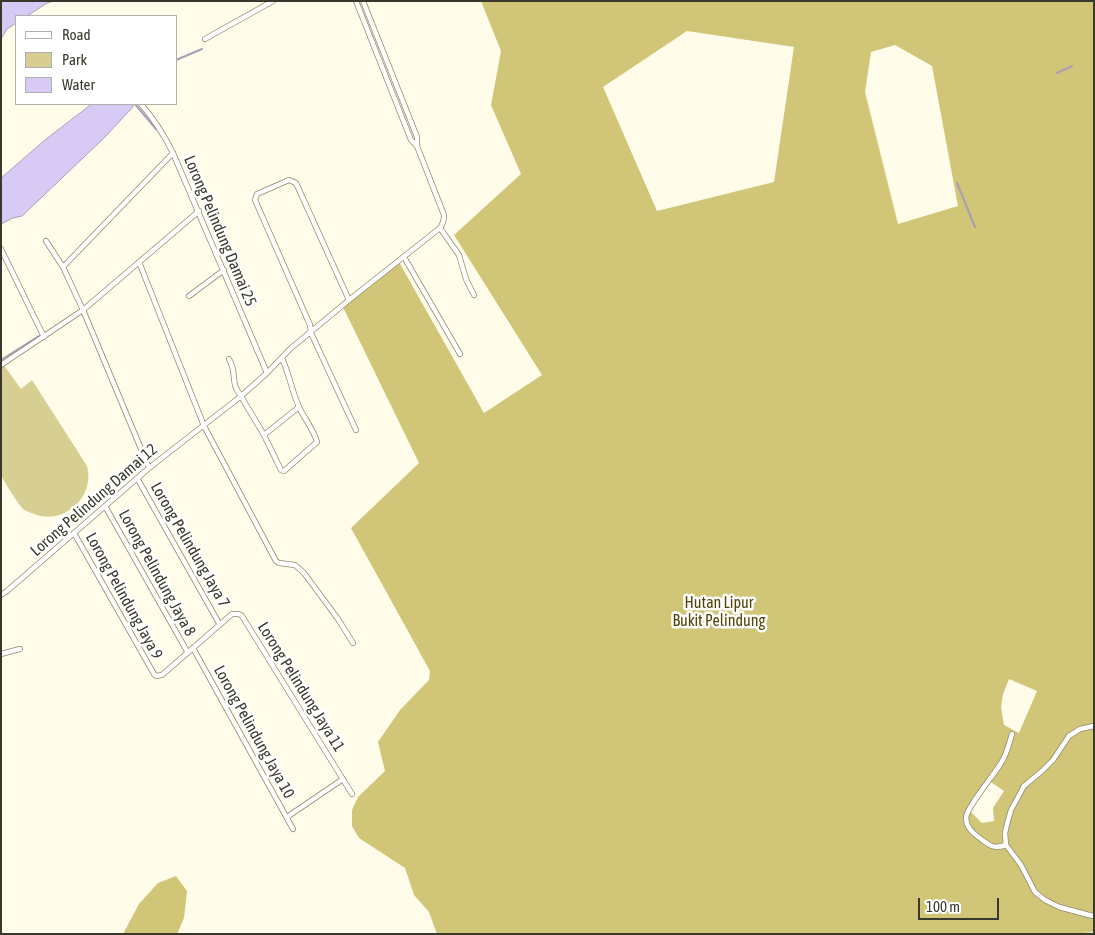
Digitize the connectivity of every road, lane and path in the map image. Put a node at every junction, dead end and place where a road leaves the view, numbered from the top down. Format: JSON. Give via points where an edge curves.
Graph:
{"nodes":[{"id":1,"x":272,"y":1,"type":"edge"},
{"id":2,"x":356,"y":1,"type":"edge"},
{"id":3,"x":363,"y":1,"type":"edge"},
{"id":4,"x":205,"y":39,"type":"dead end"},
{"id":5,"x":142,"y":105,"type":"edge"},
{"id":6,"x":417,"y":146,"type":"junction"},
{"id":7,"x":173,"y":153,"type":"junction"},
{"id":8,"x":198,"y":211,"type":"junction"},
{"id":9,"x":440,"y":228,"type":"junction"},
{"id":10,"x":46,"y":241,"type":"dead end"},
{"id":11,"x":1,"y":249,"type":"edge"},
{"id":12,"x":404,"y":257,"type":"junction"},
{"id":13,"x":139,"y":262,"type":"junction"},
{"id":14,"x":63,"y":267,"type":"junction"},
{"id":15,"x":224,"y":270,"type":"junction"},
{"id":16,"x":474,"y":295,"type":"dead end"},
{"id":17,"x":189,"y":296,"type":"dead end"},
{"id":18,"x":349,"y":300,"type":"junction"},
{"id":19,"x":83,"y":310,"type":"junction"},
{"id":20,"x":311,"y":333,"type":"junction"},
{"id":21,"x":44,"y":337,"type":"junction"},
{"id":22,"x":460,"y":354,"type":"dead end"},
{"id":23,"x":282,"y":358,"type":"junction"},
{"id":24,"x":229,"y":359,"type":"dead end"},
{"id":25,"x":1,"y":365,"type":"edge"},
{"id":26,"x":268,"y":373,"type":"junction"},
{"id":27,"x":240,"y":397,"type":"junction"},
{"id":28,"x":299,"y":407,"type":"junction"},
{"id":29,"x":204,"y":426,"type":"junction"},
{"id":30,"x":356,"y":430,"type":"dead end"},
{"id":31,"x":264,"y":435,"type":"junction"},
{"id":32,"x":149,"y":468,"type":"junction"},
{"id":33,"x":137,"y":478,"type":"junction"},
{"id":34,"x":105,"y":506,"type":"junction"},
{"id":35,"x":74,"y":533,"type":"junction"},
{"id":36,"x":1,"y":595,"type":"edge"},
{"id":37,"x":220,"y":625,"type":"junction"},
{"id":38,"x":353,"y":643,"type":"dead end"},
{"id":39,"x":193,"y":648,"type":"junction"},
{"id":40,"x":20,"y":649,"type":"dead end"},
{"id":41,"x":188,"y":653,"type":"junction"},
{"id":42,"x":1,"y":654,"type":"edge"},
{"id":43,"x":1094,"y":726,"type":"edge"},
{"id":44,"x":1012,"y":734,"type":"dead end"},
{"id":45,"x":343,"y":779,"type":"junction"},
{"id":46,"x":352,"y":794,"type":"dead end"},
{"id":47,"x":286,"y":817,"type":"junction"},
{"id":48,"x":293,"y":829,"type":"dead end"},
{"id":49,"x":1006,"y":845,"type":"junction"},
{"id":50,"x":1094,"y":916,"type":"edge"}],
"edges":[{"from":1,"to":4,"type":"street"},
{"from":2,"to":6,"type":"street","via":[[411,140]]},
{"from":3,"to":6,"type":"street","via":[[417,137]]},
{"from":5,"to":7,"type":"street","name":"Lorong Pelindung Damai 25","via":[[154,119]]},
{"from":6,"to":9,"type":"street","via":[[444,215]]},
{"from":7,"to":8,"type":"street","name":"Lorong Pelindung Damai 25"},
{"from":7,"to":14,"type":"street"},
{"from":8,"to":13,"type":"street"},
{"from":8,"to":15,"type":"street","name":"Lorong Pelindung Damai 25"},
{"from":9,"to":12,"type":"street","name":"Lorong Pelindung Damai 12"},
{"from":9,"to":16,"type":"street","via":[[458,255]]},
{"from":10,"to":14,"type":"street"},
{"from":11,"to":21,"type":"street"},
{"from":12,"to":18,"type":"street","name":"Lorong Pelindung Damai 12"},
{"from":12,"to":22,"type":"street"},
{"from":13,"to":19,"type":"street"},
{"from":13,"to":29,"type":"street"},
{"from":14,"to":19,"type":"street"},
{"from":15,"to":17,"type":"street"},
{"from":15,"to":26,"type":"street","name":"Lorong Pelindung Damai 25"},
{"from":18,"to":20,"type":"street","name":"Lorong Pelindung Damai 12"},
{"from":18,"to":20,"type":"street","via":[[296,183],[289,180],[257,194],[256,200]]},
{"from":19,"to":21,"type":"street"},
{"from":19,"to":32,"type":"street"},
{"from":20,"to":23,"type":"street","name":"Lorong Pelindung Damai 12"},
{"from":20,"to":30,"type":"street"},
{"from":21,"to":25,"type":"street"},
{"from":23,"to":26,"type":"street","name":"Lorong Pelindung Damai 12"},
{"from":23,"to":28,"type":"street"},
{"from":24,"to":27,"type":"street"},
{"from":26,"to":27,"type":"street","name":"Lorong Pelindung Damai 12"},
{"from":27,"to":29,"type":"street","name":"Lorong Pelindung Damai 12"},
{"from":27,"to":31,"type":"street"},
{"from":28,"to":31,"type":"street"},
{"from":28,"to":31,"type":"street","via":[[317,442],[286,470],[280,470]]},
{"from":29,"to":32,"type":"street","name":"Lorong Pelindung Damai 12"},
{"from":29,"to":38,"type":"street","via":[[276,561],[295,565],[304,573]]},
{"from":32,"to":33,"type":"street","name":"Lorong Pelindung Damai 12"},
{"from":33,"to":34,"type":"street","name":"Lorong Pelindung Damai 12"},
{"from":33,"to":37,"type":"street","name":"Lorong Pelindung Jaya 7"},
{"from":34,"to":35,"type":"street","name":"Lorong Pelindung Damai 12"},
{"from":34,"to":41,"type":"street","name":"Lorong Pelindung Jaya 8"},
{"from":35,"to":36,"type":"street","name":"Lorong Pelindung Damai 12"},
{"from":35,"to":41,"type":"street","name":"Lorong Pelindung Jaya 9","via":[[154,674],[162,675]]},
{"from":37,"to":39,"type":"street","name":"Lorong Pelindung Jaya 9"},
{"from":37,"to":45,"type":"street","name":"Lorong Pelindung Jaya 11","via":[[232,614],[242,616]]},
{"from":39,"to":41,"type":"street","name":"Lorong Pelindung Jaya 9"},
{"from":39,"to":47,"type":"street","name":"Lorong Pelindung Jaya 10"},
{"from":40,"to":42,"type":"street"},
{"from":43,"to":49,"type":"street","via":[[1069,736],[1053,760],[1024,786],[1011,810],[1005,833]]},
{"from":44,"to":49,"type":"street","via":[[1002,762],[966,817],[967,825],[991,846]]},
{"from":45,"to":46,"type":"street","name":"Lorong Pelindung Jaya 11"},
{"from":45,"to":47,"type":"street"},
{"from":47,"to":48,"type":"street","name":"Lorong Pelindung Jaya 10"},
{"from":49,"to":50,"type":"street","via":[[1021,865],[1034,892],[1059,907]]}]}
